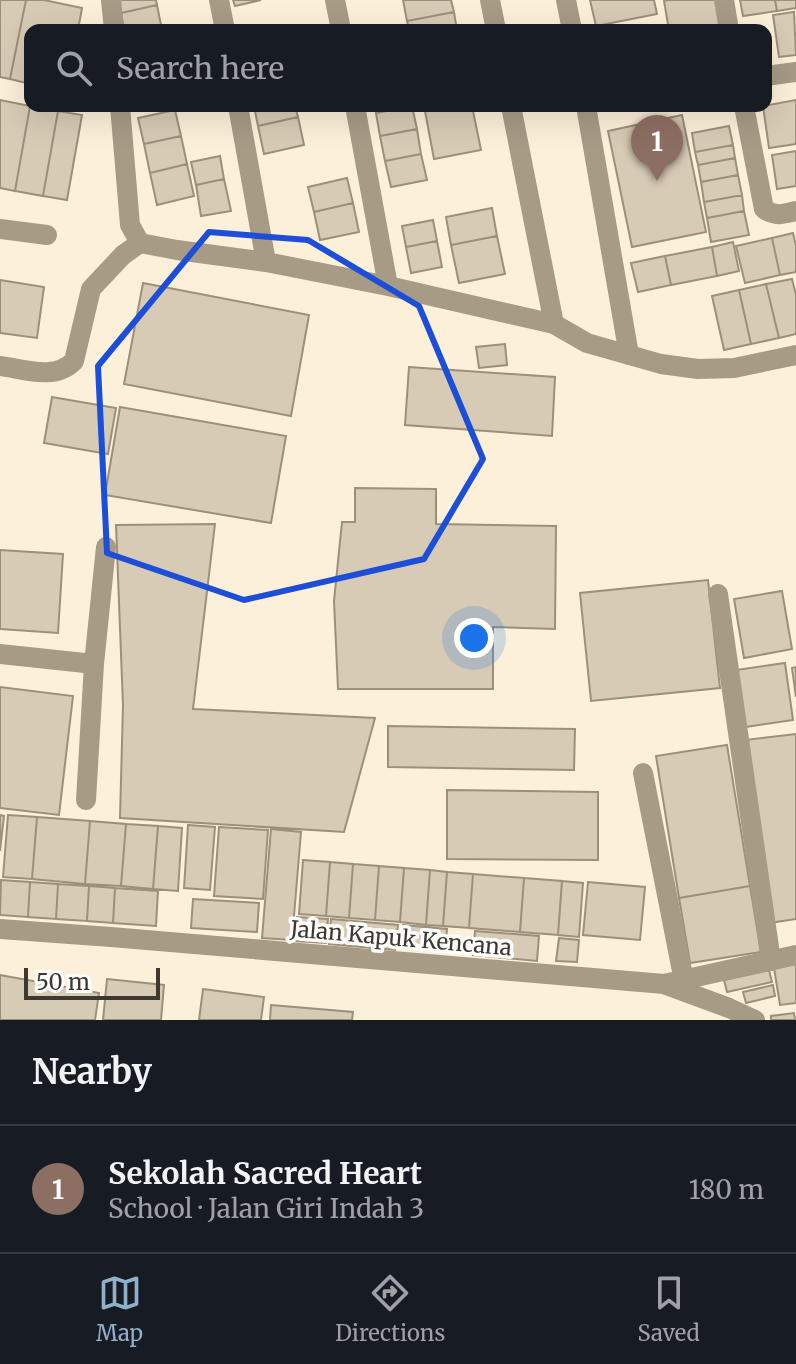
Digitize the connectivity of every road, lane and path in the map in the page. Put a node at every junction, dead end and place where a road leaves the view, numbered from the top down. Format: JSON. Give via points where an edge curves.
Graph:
{"nodes":[{"id":1,"x":111,"y":0,"type":"edge"},
{"id":2,"x":219,"y":0,"type":"edge"},
{"id":3,"x":335,"y":0,"type":"edge"},
{"id":4,"x":490,"y":0,"type":"edge"},
{"id":5,"x":566,"y":0,"type":"edge"},
{"id":6,"x":724,"y":0,"type":"edge"},
{"id":7,"x":113,"y":24,"type":"edge"},
{"id":8,"x":224,"y":24,"type":"edge"},
{"id":9,"x":340,"y":24,"type":"edge"},
{"id":10,"x":495,"y":24,"type":"edge"},
{"id":11,"x":571,"y":24,"type":"edge"},
{"id":12,"x":728,"y":24,"type":"edge"},
{"id":13,"x":796,"y":72,"type":"edge"},
{"id":14,"x":772,"y":75,"type":"edge"},
{"id":15,"x":121,"y":112,"type":"edge"},
{"id":16,"x":239,"y":112,"type":"edge"},
{"id":17,"x":356,"y":112,"type":"edge"},
{"id":18,"x":512,"y":112,"type":"edge"},
{"id":19,"x":592,"y":112,"type":"edge"},
{"id":20,"x":745,"y":112,"type":"edge"},
{"id":21,"x":796,"y":211,"type":"edge"},
{"id":22,"x":0,"y":229,"type":"edge"},
{"id":23,"x":47,"y":235,"type":"dead end"},
{"id":24,"x":140,"y":243,"type":"junction"},
{"id":25,"x":266,"y":262,"type":"junction"},
{"id":26,"x":388,"y":286,"type":"junction"},
{"id":27,"x":554,"y":324,"type":"junction"},
{"id":28,"x":629,"y":355,"type":"junction"},
{"id":29,"x":796,"y":355,"type":"edge"},
{"id":30,"x":0,"y":366,"type":"edge"},
{"id":31,"x":106,"y":547,"type":"dead end"},
{"id":32,"x":718,"y":594,"type":"dead end"},
{"id":33,"x":0,"y":654,"type":"edge"},
{"id":34,"x":94,"y":664,"type":"junction"},
{"id":35,"x":643,"y":773,"type":"dead end"},
{"id":36,"x":86,"y":800,"type":"dead end"},
{"id":37,"x":0,"y":929,"type":"edge"},
{"id":38,"x":796,"y":955,"type":"edge"},
{"id":39,"x":771,"y":961,"type":"junction"},
{"id":40,"x":674,"y":982,"type":"junction"},
{"id":41,"x":755,"y":1020,"type":"edge"}],
"edges":[{"from":1,"to":7,"type":"street"},
{"from":2,"to":8,"type":"street"},
{"from":3,"to":9,"type":"street"},
{"from":4,"to":10,"type":"street"},
{"from":5,"to":11,"type":"street"},
{"from":6,"to":12,"type":"street"},
{"from":13,"to":14,"type":"street"},
{"from":15,"to":24,"type":"street","via":[[130,225]]},
{"from":16,"to":25,"type":"street"},
{"from":17,"to":26,"type":"street"},
{"from":18,"to":27,"type":"street"},
{"from":19,"to":28,"type":"street"},
{"from":20,"to":21,"type":"street","via":[[764,209],[778,215]]},
{"from":22,"to":23,"type":"street"},
{"from":24,"to":25,"type":"street"},
{"from":24,"to":30,"type":"street","via":[[91,289],[74,361],[51,373]]},
{"from":25,"to":26,"type":"street"},
{"from":26,"to":27,"type":"street"},
{"from":27,"to":28,"type":"street","via":[[587,343]]},
{"from":28,"to":29,"type":"street","via":[[698,369],[734,368]]},
{"from":31,"to":34,"type":"street"},
{"from":32,"to":39,"type":"street"},
{"from":33,"to":34,"type":"street"},
{"from":34,"to":36,"type":"street"},
{"from":35,"to":40,"type":"street"},
{"from":37,"to":40,"type":"street","name":"Jalan Kapuk Kencana"},
{"from":38,"to":39,"type":"street","name":"Jalan Kapuk Kencana"},
{"from":39,"to":40,"type":"street","name":"Jalan Kapuk Kencana"},
{"from":40,"to":41,"type":"street"}]}
